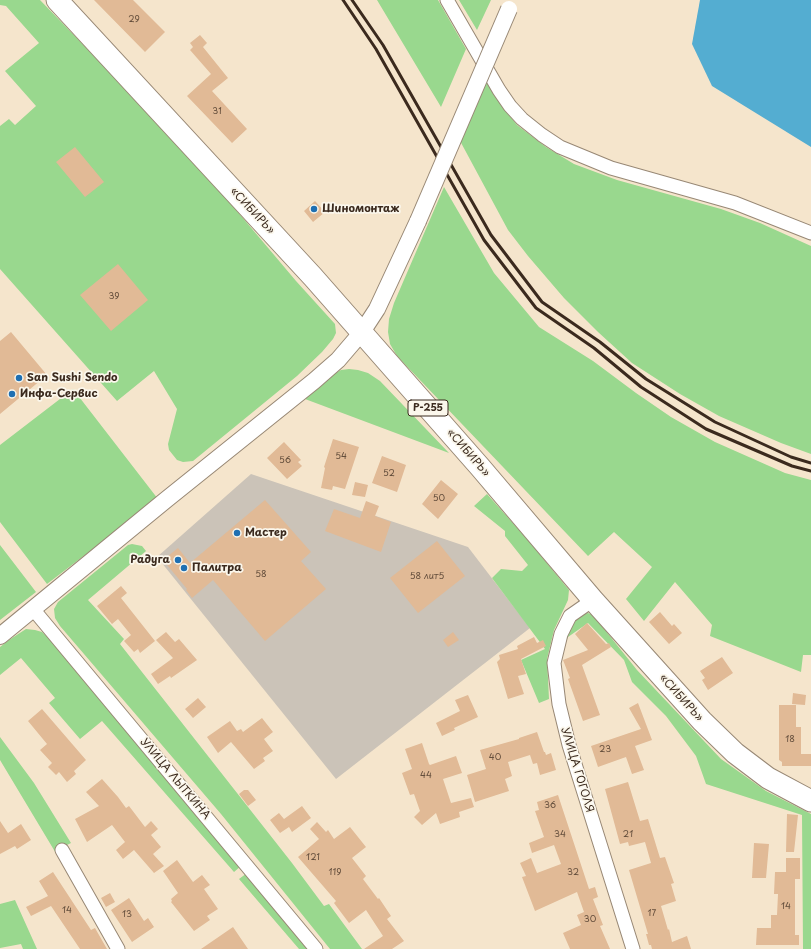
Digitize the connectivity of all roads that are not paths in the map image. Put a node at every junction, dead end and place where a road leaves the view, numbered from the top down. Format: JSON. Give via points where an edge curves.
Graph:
{"nodes":[{"id":1,"x":57,"y":0,"type":"edge"},
{"id":2,"x":447,"y":0,"type":"edge"},
{"id":3,"x":510,"y":5,"type":"edge"},
{"id":4,"x":811,"y":233,"type":"edge"},
{"id":5,"x":362,"y":332,"type":"junction"},
{"id":6,"x":593,"y":600,"type":"junction"},
{"id":7,"x":33,"y":609,"type":"junction"},
{"id":8,"x":0,"y":636,"type":"edge"},
{"id":9,"x":811,"y":801,"type":"edge"},
{"id":10,"x":62,"y":850,"type":"dead end"},
{"id":11,"x":118,"y":949,"type":"edge"},
{"id":12,"x":316,"y":949,"type":"edge"},
{"id":13,"x":633,"y":949,"type":"edge"}],
"edges":[{"from":1,"to":5,"type":"highway","name":"«СИБИРЬ»","number":"Р-255"},
{"from":2,"to":4,"type":"street","via":[[510,106],[522,119],[560,147],[611,168],[735,203]]},
{"from":3,"to":5,"type":"street","bridge":true,"via":[[418,221],[380,304]]},
{"from":5,"to":6,"type":"highway","name":"«СИБИРЬ»","number":"Р-255"},
{"from":5,"to":7,"type":"street","via":[[328,369]]},
{"from":6,"to":9,"type":"highway","name":"«СИБИРЬ»","number":"Р-255","via":[[702,721],[735,753],[768,778]]},
{"from":6,"to":13,"type":"street","name":"УЛИЦА ГОГОЛЯ","via":[[570,616],[561,634],[554,663],[558,704]]},
{"from":7,"to":8,"type":"street"},
{"from":7,"to":12,"type":"street","name":"УЛИЦА ЛЫТКИНА"},
{"from":10,"to":11,"type":"street"}]}
